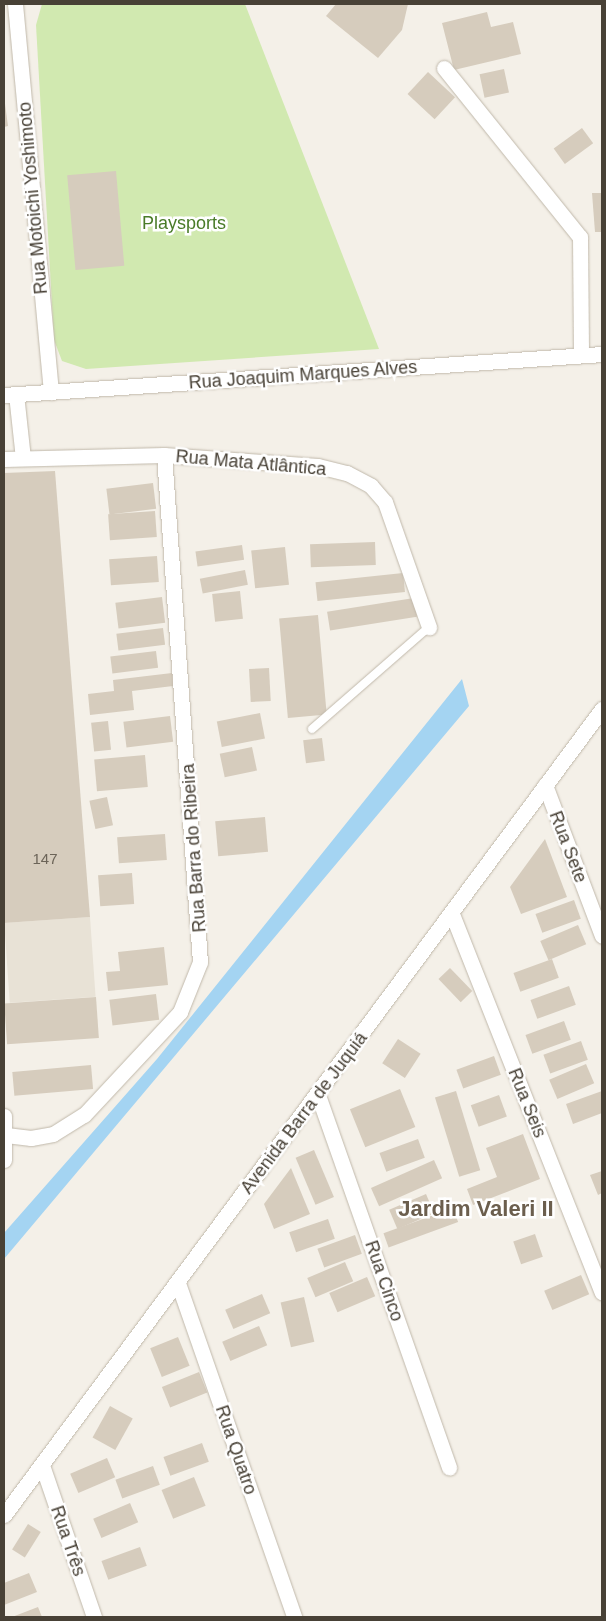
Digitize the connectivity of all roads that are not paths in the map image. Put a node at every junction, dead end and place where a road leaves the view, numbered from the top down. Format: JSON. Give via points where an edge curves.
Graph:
{"nodes":[{"id":1,"x":15,"y":4,"type":"edge"},
{"id":2,"x":444,"y":68,"type":"dead end"},
{"id":3,"x":602,"y":354,"type":"edge"},
{"id":4,"x":581,"y":355,"type":"junction"},
{"id":5,"x":51,"y":392,"type":"junction"},
{"id":6,"x":10,"y":394,"type":"edge"},
{"id":7,"x":164,"y":455,"type":"junction"},
{"id":8,"x":23,"y":458,"type":"junction"},
{"id":9,"x":4,"y":459,"type":"edge"},
{"id":10,"x":429,"y":627,"type":"joint"},
{"id":11,"x":602,"y":708,"type":"edge"},
{"id":12,"x":312,"y":729,"type":"dead end"},
{"id":13,"x":545,"y":785,"type":"junction"},
{"id":14,"x":452,"y":914,"type":"junction"},
{"id":15,"x":602,"y":936,"type":"edge"},
{"id":16,"x":318,"y":1095,"type":"junction"},
{"id":17,"x":4,"y":1116,"type":"edge"},
{"id":18,"x":6,"y":1134,"type":"junction"},
{"id":19,"x":4,"y":1160,"type":"edge"},
{"id":20,"x":178,"y":1283,"type":"junction"},
{"id":21,"x":602,"y":1292,"type":"edge"},
{"id":22,"x":42,"y":1465,"type":"junction"},
{"id":23,"x":449,"y":1468,"type":"dead end"},
{"id":24,"x":4,"y":1515,"type":"edge"},
{"id":25,"x":94,"y":1617,"type":"edge"},
{"id":26,"x":294,"y":1617,"type":"edge"}],
"edges":[{"from":1,"to":5,"type":"street","name":"Rua Motoichi Yoshimoto"},
{"from":2,"to":4,"type":"street","via":[[580,237]]},
{"from":3,"to":4,"type":"street","name":"Rua Joaquim Marques Alves"},
{"from":4,"to":5,"type":"street","name":"Rua Joaquim Marques Alves"},
{"from":5,"to":6,"type":"street","name":"Rua Joaquim Marques Alves"},
{"from":6,"to":8,"type":"street"},
{"from":7,"to":8,"type":"street","name":"Rua Mata Atlântica"},
{"from":7,"to":10,"type":"street","name":"Rua Mata Atlântica","via":[[318,466],[371,486],[395,522]]},
{"from":7,"to":18,"type":"street","name":"Rua Barra do Ribeira","via":[[200,962],[180,1012],[84,1115],[52,1134],[31,1138]]},
{"from":8,"to":9,"type":"street","name":"Rua Mata Atlântica"},
{"from":10,"to":12,"type":"lane"},
{"from":11,"to":13,"type":"street","name":"Avenida Barra de Juquiá"},
{"from":13,"to":14,"type":"street","name":"Avenida Barra de Juquiá"},
{"from":13,"to":15,"type":"street","name":"Rua Sete"},
{"from":14,"to":16,"type":"street","name":"Avenida Barra de Juquiá"},
{"from":14,"to":21,"type":"street","name":"Rua Seis"},
{"from":16,"to":20,"type":"street","name":"Avenida Barra de Juquiá"},
{"from":16,"to":23,"type":"street","name":"Rua Cinco"},
{"from":17,"to":18,"type":"street"},
{"from":18,"to":19,"type":"street"},
{"from":20,"to":22,"type":"street","name":"Avenida Barra de Juquiá"},
{"from":20,"to":26,"type":"street","name":"Rua Quatro"},
{"from":22,"to":24,"type":"street","name":"Avenida Barra de Juquiá"},
{"from":22,"to":25,"type":"street","name":"Rua Três"}]}
